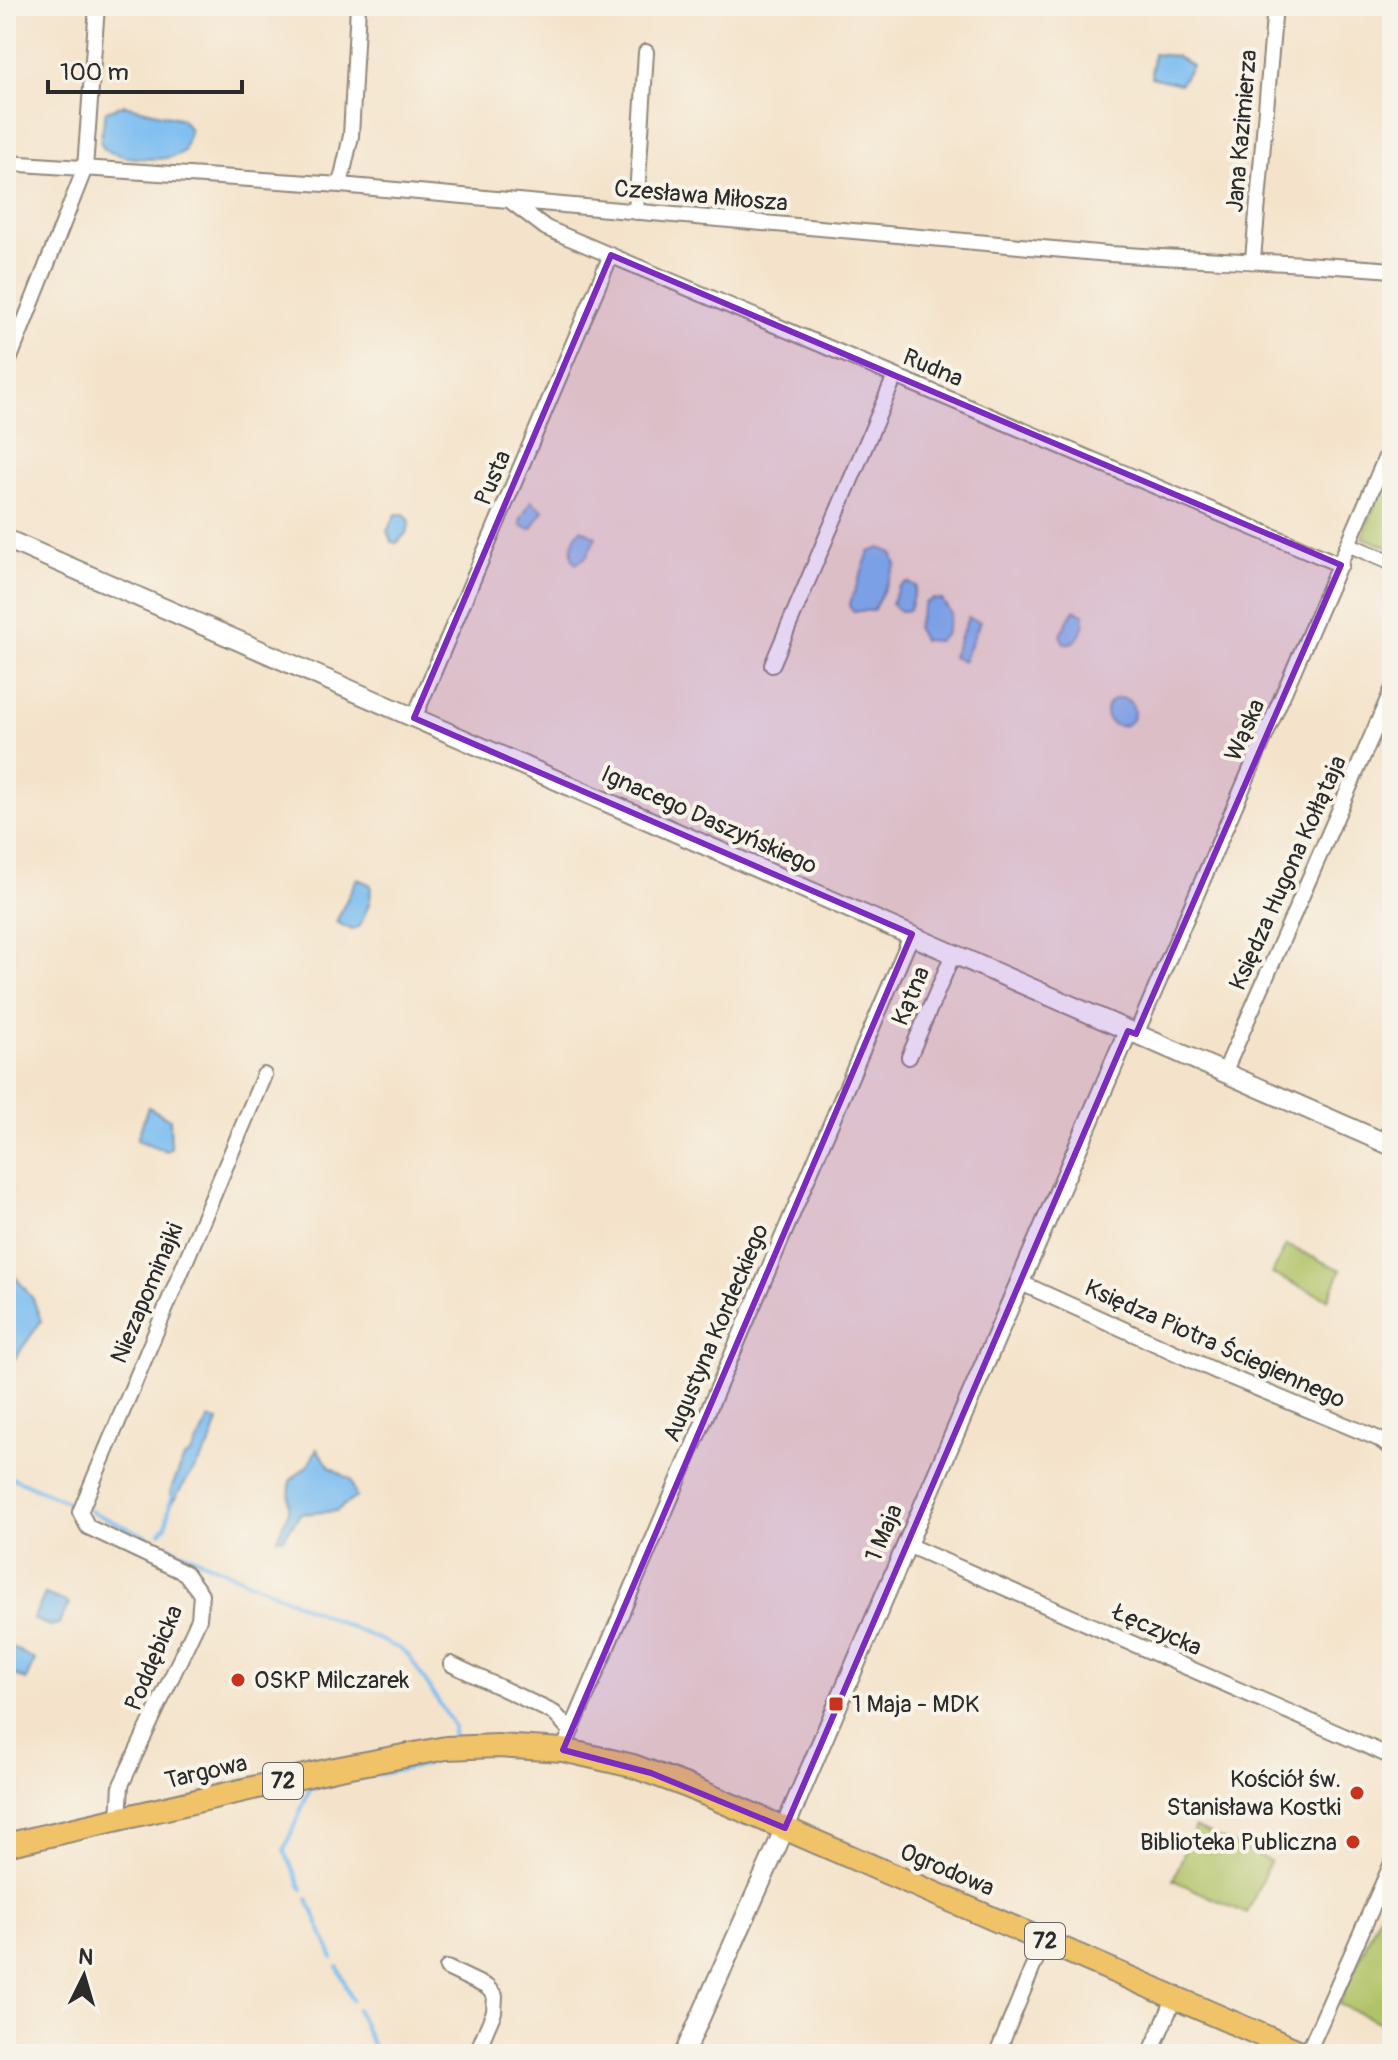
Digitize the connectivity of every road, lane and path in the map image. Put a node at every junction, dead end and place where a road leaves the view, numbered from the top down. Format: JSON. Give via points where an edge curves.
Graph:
{"nodes":[{"id":1,"x":97,"y":6,"type":"edge"},
{"id":2,"x":358,"y":6,"type":"edge"},
{"id":3,"x":1275,"y":6,"type":"edge"},
{"id":4,"x":646,"y":52,"type":"dead end"},
{"id":5,"x":6,"y":163,"type":"edge"},
{"id":6,"x":85,"y":168,"type":"junction"},
{"id":7,"x":340,"y":185,"type":"junction"},
{"id":8,"x":512,"y":203,"type":"junction"},
{"id":9,"x":636,"y":212,"type":"junction"},
{"id":10,"x":611,"y":255,"type":"junction"},
{"id":11,"x":1253,"y":259,"type":"junction"},
{"id":12,"x":1392,"y":270,"type":"edge"},
{"id":13,"x":6,"y":368,"type":"edge"},
{"id":14,"x":895,"y":376,"type":"junction"},
{"id":15,"x":1392,"y":443,"type":"edge"},
{"id":16,"x":6,"y":539,"type":"edge"},
{"id":17,"x":1350,"y":545,"type":"junction"},
{"id":18,"x":1392,"y":563,"type":"edge"},
{"id":19,"x":1341,"y":565,"type":"junction"},
{"id":20,"x":772,"y":665,"type":"dead end"},
{"id":21,"x":1392,"y":690,"type":"edge"},
{"id":22,"x":414,"y":718,"type":"junction"},
{"id":23,"x":912,"y":934,"type":"junction"},
{"id":24,"x":954,"y":952,"type":"junction"},
{"id":25,"x":1132,"y":1033,"type":"junction"},
{"id":26,"x":909,"y":1057,"type":"dead end"},
{"id":27,"x":1224,"y":1073,"type":"junction"},
{"id":28,"x":264,"y":1075,"type":"dead end"},
{"id":29,"x":1389,"y":1138,"type":"edge"},
{"id":30,"x":1019,"y":1282,"type":"junction"},
{"id":31,"x":1392,"y":1449,"type":"edge"},
{"id":32,"x":88,"y":1527,"type":"joint"},
{"id":33,"x":905,"y":1544,"type":"junction"},
{"id":34,"x":451,"y":1664,"type":"dead end"},
{"id":35,"x":566,"y":1740,"type":"junction"},
{"id":36,"x":1392,"y":1757,"type":"edge"},
{"id":37,"x":119,"y":1819,"type":"junction"},
{"id":38,"x":785,"y":1828,"type":"junction"},
{"id":39,"x":6,"y":1845,"type":"edge"},
{"id":40,"x":1392,"y":1863,"type":"edge"},
{"id":41,"x":1044,"y":1940,"type":"junction"},
{"id":42,"x":447,"y":1968,"type":"dead end"},
{"id":43,"x":1175,"y":1997,"type":"junction"},
{"id":44,"x":476,"y":2054,"type":"edge"},
{"id":45,"x":684,"y":2054,"type":"edge"},
{"id":46,"x":997,"y":2054,"type":"edge"},
{"id":47,"x":1150,"y":2054,"type":"edge"},
{"id":48,"x":1306,"y":2054,"type":"edge"}],
"edges":[{"from":1,"to":6,"type":"street"},
{"from":2,"to":7,"type":"street","via":[[351,136]]},
{"from":3,"to":11,"type":"street","name":"Jana Kazimierza"},
{"from":4,"to":9,"type":"street"},
{"from":5,"to":6,"type":"street","name":"Czesława Miłosza"},
{"from":6,"to":7,"type":"street","name":"Czesława Miłosza"},
{"from":6,"to":13,"type":"street"},
{"from":7,"to":8,"type":"street","name":"Czesława Miłosza"},
{"from":8,"to":9,"type":"street","name":"Czesława Miłosza"},
{"from":8,"to":10,"type":"street","name":"Rudna","via":[[546,228]]},
{"from":9,"to":11,"type":"street","name":"Czesława Miłosza","via":[[1109,254]]},
{"from":10,"to":14,"type":"street","name":"Rudna"},
{"from":10,"to":22,"type":"street","name":"Pusta"},
{"from":11,"to":12,"type":"street","name":"Czesława Miłosza"},
{"from":14,"to":19,"type":"street","name":"Rudna"},
{"from":14,"to":20,"type":"street"},
{"from":15,"to":17,"type":"street","name":"Wąska"},
{"from":16,"to":22,"type":"street","name":"Ignacego Daszyńskiego"},
{"from":17,"to":18,"type":"street"},
{"from":17,"to":19,"type":"street","name":"Wąska"},
{"from":19,"to":25,"type":"street","name":"Wąska"},
{"from":21,"to":27,"type":"street","name":"Księdza Hugona Kołłątaja"},
{"from":22,"to":23,"type":"street","name":"Ignacego Daszyńskiego"},
{"from":23,"to":24,"type":"street","name":"Ignacego Daszyńskiego"},
{"from":23,"to":35,"type":"street","name":"Augustyna Kordeckiego"},
{"from":24,"to":25,"type":"street","name":"Ignacego Daszyńskiego"},
{"from":24,"to":26,"type":"street","name":"Kątna"},
{"from":25,"to":27,"type":"street","name":"Ignacego Daszyńskiego"},
{"from":25,"to":30,"type":"street","name":"1 Maja"},
{"from":27,"to":29,"type":"street","name":"Ignacego Daszyńskiego"},
{"from":28,"to":32,"type":"street","name":"Niezapominajki","via":[[84,1498],[80,1516]]},
{"from":30,"to":31,"type":"street","name":"Księdza Piotra Ściegiennego"},
{"from":30,"to":33,"type":"street","name":"1 Maja"},
{"from":32,"to":37,"type":"street","name":"Poddębicka","via":[[185,1573],[201,1594],[199,1619],[121,1785]]},
{"from":33,"to":36,"type":"street","name":"Łęczycka"},
{"from":33,"to":38,"type":"street","name":"1 Maja"},
{"from":34,"to":35,"type":"street","name":"Ogrodowa","via":[[554,1713]]},
{"from":35,"to":37,"type":"main road","name":"Targowa","number":"72","via":[[411,1753]]},
{"from":35,"to":38,"type":"main road","name":"Ogrodowa","number":"72"},
{"from":37,"to":39,"type":"main road","name":"Targowa","number":"72"},
{"from":38,"to":41,"type":"main road","name":"Ogrodowa","number":"72"},
{"from":38,"to":45,"type":"street","name":"1 Maja"},
{"from":40,"to":48,"type":"street"},
{"from":41,"to":43,"type":"main road","name":"Ogrodowa","number":"72"},
{"from":41,"to":46,"type":"street"},
{"from":42,"to":44,"type":"street","via":[[495,1996],[494,2012]]},
{"from":43,"to":47,"type":"street"},
{"from":43,"to":48,"type":"main road","name":"Ogrodowa","number":"72"}]}
